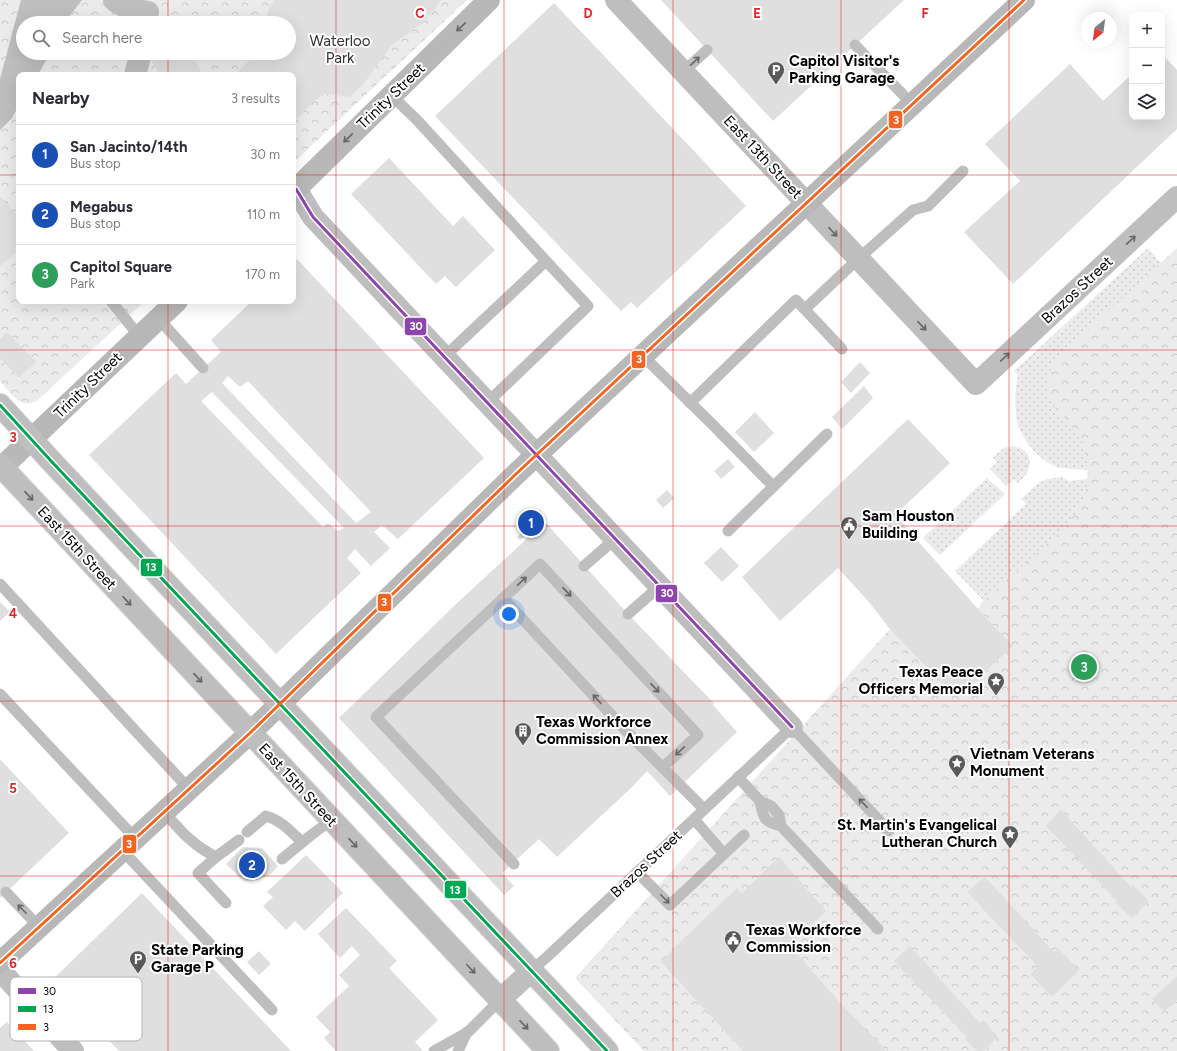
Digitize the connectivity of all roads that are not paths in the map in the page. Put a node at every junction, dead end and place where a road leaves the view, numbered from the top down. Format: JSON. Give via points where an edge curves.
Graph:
{"nodes":[{"id":1,"x":114,"y":0,"type":"edge"},
{"id":2,"x":489,"y":0,"type":"edge"},
{"id":3,"x":616,"y":0,"type":"edge"},
{"id":4,"x":1024,"y":0,"type":"edge"},
{"id":5,"x":148,"y":12,"type":"edge"},
{"id":6,"x":855,"y":45,"type":"dead end"},
{"id":7,"x":707,"y":50,"type":"dead end"},
{"id":8,"x":140,"y":60,"type":"edge"},
{"id":9,"x":136,"y":72,"type":"edge"},
{"id":10,"x":683,"y":72,"type":"junction"},
{"id":11,"x":391,"y":95,"type":"junction"},
{"id":12,"x":912,"y":104,"type":"junction"},
{"id":13,"x":963,"y":171,"type":"dead end"},
{"id":14,"x":296,"y":188,"type":"edge"},
{"id":15,"x":296,"y":193,"type":"edge"},
{"id":16,"x":1177,"y":197,"type":"edge"},
{"id":17,"x":806,"y":203,"type":"junction"},
{"id":18,"x":858,"y":259,"type":"junction"},
{"id":19,"x":546,"y":261,"type":"junction"},
{"id":20,"x":114,"y":304,"type":"edge"},
{"id":21,"x":174,"y":304,"type":"edge"},
{"id":22,"x":805,"y":309,"type":"junction"},
{"id":23,"x":158,"y":318,"type":"junction"},
{"id":24,"x":139,"y":336,"type":"junction"},
{"id":25,"x":842,"y":349,"type":"dead end"},
{"id":26,"x":444,"y":356,"type":"junction"},
{"id":27,"x":643,"y":356,"type":"junction"},
{"id":28,"x":203,"y":368,"type":"dead end"},
{"id":29,"x":976,"y":384,"type":"joint"},
{"id":30,"x":487,"y":403,"type":"junction"},
{"id":31,"x":690,"y":403,"type":"junction"},
{"id":32,"x":0,"y":405,"type":"edge"},
{"id":33,"x":827,"y":434,"type":"dead end"},
{"id":34,"x":31,"y":439,"type":"junction"},
{"id":35,"x":536,"y":455,"type":"junction"},
{"id":36,"x":1,"y":467,"type":"edge"},
{"id":37,"x":773,"y":486,"type":"junction"},
{"id":38,"x":728,"y":531,"type":"dead end"},
{"id":39,"x":615,"y":539,"type":"junction"},
{"id":40,"x":584,"y":566,"type":"dead end"},
{"id":41,"x":0,"y":584,"type":"edge"},
{"id":42,"x":660,"y":586,"type":"junction"},
{"id":43,"x":503,"y":598,"type":"junction"},
{"id":44,"x":628,"y":614,"type":"dead end"},
{"id":45,"x":0,"y":694,"type":"edge"},
{"id":46,"x":280,"y":704,"type":"junction"},
{"id":47,"x":792,"y":727,"type":"junction"},
{"id":48,"x":250,"y":733,"type":"junction"},
{"id":49,"x":663,"y":767,"type":"junction"},
{"id":50,"x":738,"y":777,"type":"junction"},
{"id":51,"x":189,"y":789,"type":"junction"},
{"id":52,"x":704,"y":809,"type":"junction"},
{"id":53,"x":164,"y":812,"type":"junction"},
{"id":54,"x":694,"y":819,"type":"junction"},
{"id":55,"x":331,"y":820,"type":"junction"},
{"id":56,"x":889,"y":831,"type":"dead end"},
{"id":57,"x":247,"y":832,"type":"dead end"},
{"id":58,"x":744,"y":835,"type":"dead end"},
{"id":59,"x":238,"y":840,"type":"dead end"},
{"id":60,"x":302,"y":842,"type":"junction"},
{"id":61,"x":129,"y":844,"type":"junction"},
{"id":62,"x":724,"y":854,"type":"junction"},
{"id":63,"x":216,"y":857,"type":"junction"},
{"id":64,"x":282,"y":859,"type":"dead end"},
{"id":65,"x":514,"y":864,"type":"dead end"},
{"id":66,"x":637,"y":872,"type":"junction"},
{"id":67,"x":6,"y":892,"type":"dead end"},
{"id":68,"x":226,"y":903,"type":"dead end"},
{"id":69,"x":39,"y":926,"type":"junction"},
{"id":70,"x":878,"y":929,"type":"dead end"},
{"id":71,"x":0,"y":963,"type":"edge"},
{"id":72,"x":0,"y":970,"type":"edge"},
{"id":73,"x":531,"y":970,"type":"junction"},
{"id":74,"x":10,"y":981,"type":"edge"},
{"id":75,"x":500,"y":1000,"type":"junction"},
{"id":76,"x":272,"y":1010,"type":"dead end"},
{"id":77,"x":468,"y":1032,"type":"junction"},
{"id":78,"x":65,"y":1041,"type":"edge"},
{"id":79,"x":74,"y":1051,"type":"edge"},
{"id":80,"x":434,"y":1051,"type":"edge"},
{"id":81,"x":458,"y":1051,"type":"edge"},
{"id":82,"x":548,"y":1051,"type":"edge"},
{"id":83,"x":607,"y":1051,"type":"edge"}],
"edges":[{"from":1,"to":5,"type":"street","via":[[132,9]]},
{"from":2,"to":11,"type":"main road","name":"Trinity Street","one_way":true},
{"from":3,"to":10,"type":"street","name":"East 13th Street"},
{"from":4,"to":12,"type":"main road"},
{"from":6,"to":12,"type":"lane"},
{"from":10,"to":7,"type":"lane","one_way":true},
{"from":8,"to":9,"type":"street"},
{"from":10,"to":17,"type":"street","name":"East 13th Street"},
{"from":11,"to":14,"type":"main road","name":"Trinity Street","one_way":true},
{"from":11,"to":19,"type":"lane"},
{"from":12,"to":17,"type":"main road"},
{"from":13,"to":18,"type":"lane","via":[[928,206],[912,210]]},
{"from":15,"to":26,"type":"street","via":[[313,217]]},
{"from":29,"to":16,"type":"street","name":"Brazos Street","one_way":true},
{"from":17,"to":18,"type":"street","name":"East 13th Street","one_way":true},
{"from":17,"to":27,"type":"main road"},
{"from":18,"to":22,"type":"lane"},
{"from":18,"to":29,"type":"street","name":"East 13th Street","one_way":true},
{"from":19,"to":26,"type":"lane"},
{"from":19,"to":30,"type":"lane","via":[[588,306]]},
{"from":20,"to":24,"type":"lane"},
{"from":21,"to":23,"type":"main road","name":"Trinity Street"},
{"from":22,"to":25,"type":"lane"},
{"from":22,"to":31,"type":"lane","via":[[796,300]]},
{"from":23,"to":24,"type":"main road","name":"Trinity Street"},
{"from":23,"to":28,"type":"lane"},
{"from":24,"to":34,"type":"main road","name":"Trinity Street"},
{"from":26,"to":30,"type":"street"},
{"from":27,"to":31,"type":"lane"},
{"from":27,"to":35,"type":"main road"},
{"from":30,"to":35,"type":"street"},
{"from":31,"to":37,"type":"lane"},
{"from":32,"to":34,"type":"street"},
{"from":33,"to":37,"type":"lane"},
{"from":34,"to":36,"type":"main road","name":"Trinity Street"},
{"from":34,"to":46,"type":"street"},
{"from":35,"to":39,"type":"street"},
{"from":35,"to":46,"type":"main road"},
{"from":36,"to":48,"type":"street","name":"East 15th Street","one_way":true},
{"from":37,"to":38,"type":"lane"},
{"from":39,"to":40,"type":"lane"},
{"from":39,"to":42,"type":"street"},
{"from":41,"to":51,"type":"lane"},
{"from":42,"to":44,"type":"lane"},
{"from":42,"to":47,"type":"street"},
{"from":49,"to":43,"type":"lane","one_way":true},
{"from":43,"to":49,"type":"lane","one_way":true,"via":[[540,564],[698,735]]},
{"from":43,"to":65,"type":"lane","via":[[376,717]]},
{"from":45,"to":61,"type":"lane"},
{"from":46,"to":48,"type":"main road"},
{"from":46,"to":73,"type":"street"},
{"from":47,"to":50,"type":"lane","name":"Brazos Street"},
{"from":56,"to":47,"type":"lane","one_way":true},
{"from":48,"to":51,"type":"main road"},
{"from":48,"to":55,"type":"street","name":"East 15th Street"},
{"from":49,"to":52,"type":"lane"},
{"from":50,"to":52,"type":"lane","name":"Brazos Street"},
{"from":50,"to":70,"type":"lane","via":[[760,801],[762,815],[770,824],[781,826]]},
{"from":51,"to":53,"type":"main road"},
{"from":52,"to":54,"type":"lane","name":"Brazos Street"},
{"from":53,"to":61,"type":"main road"},
{"from":53,"to":63,"type":"lane","via":[[189,840]]},
{"from":54,"to":62,"type":"lane"},
{"from":54,"to":66,"type":"lane","name":"Brazos Street"},
{"from":55,"to":60,"type":"lane"},
{"from":55,"to":75,"type":"street","name":"East 15th Street","one_way":true},
{"from":57,"to":60,"type":"lane","via":[[266,816],[279,821]]},
{"from":58,"to":62,"type":"lane"},
{"from":59,"to":63,"type":"lane"},
{"from":60,"to":64,"type":"lane"},
{"from":61,"to":69,"type":"main road"},
{"from":61,"to":76,"type":"lane"},
{"from":66,"to":62,"type":"lane","one_way":true,"via":[[670,905]]},
{"from":63,"to":68,"type":"lane","via":[[198,873]]},
{"from":66,"to":73,"type":"lane","name":"Brazos Street"},
{"from":69,"to":67,"type":"lane","one_way":true},
{"from":69,"to":71,"type":"main road"},
{"from":72,"to":74,"type":"street"},
{"from":73,"to":75,"type":"street","name":"Brazos Street"},
{"from":73,"to":83,"type":"street"},
{"from":75,"to":77,"type":"lane"},
{"from":75,"to":82,"type":"street","name":"East 15th Street","one_way":true},
{"from":77,"to":80,"type":"lane"},
{"from":77,"to":81,"type":"lane"},
{"from":78,"to":79,"type":"street"}]}
